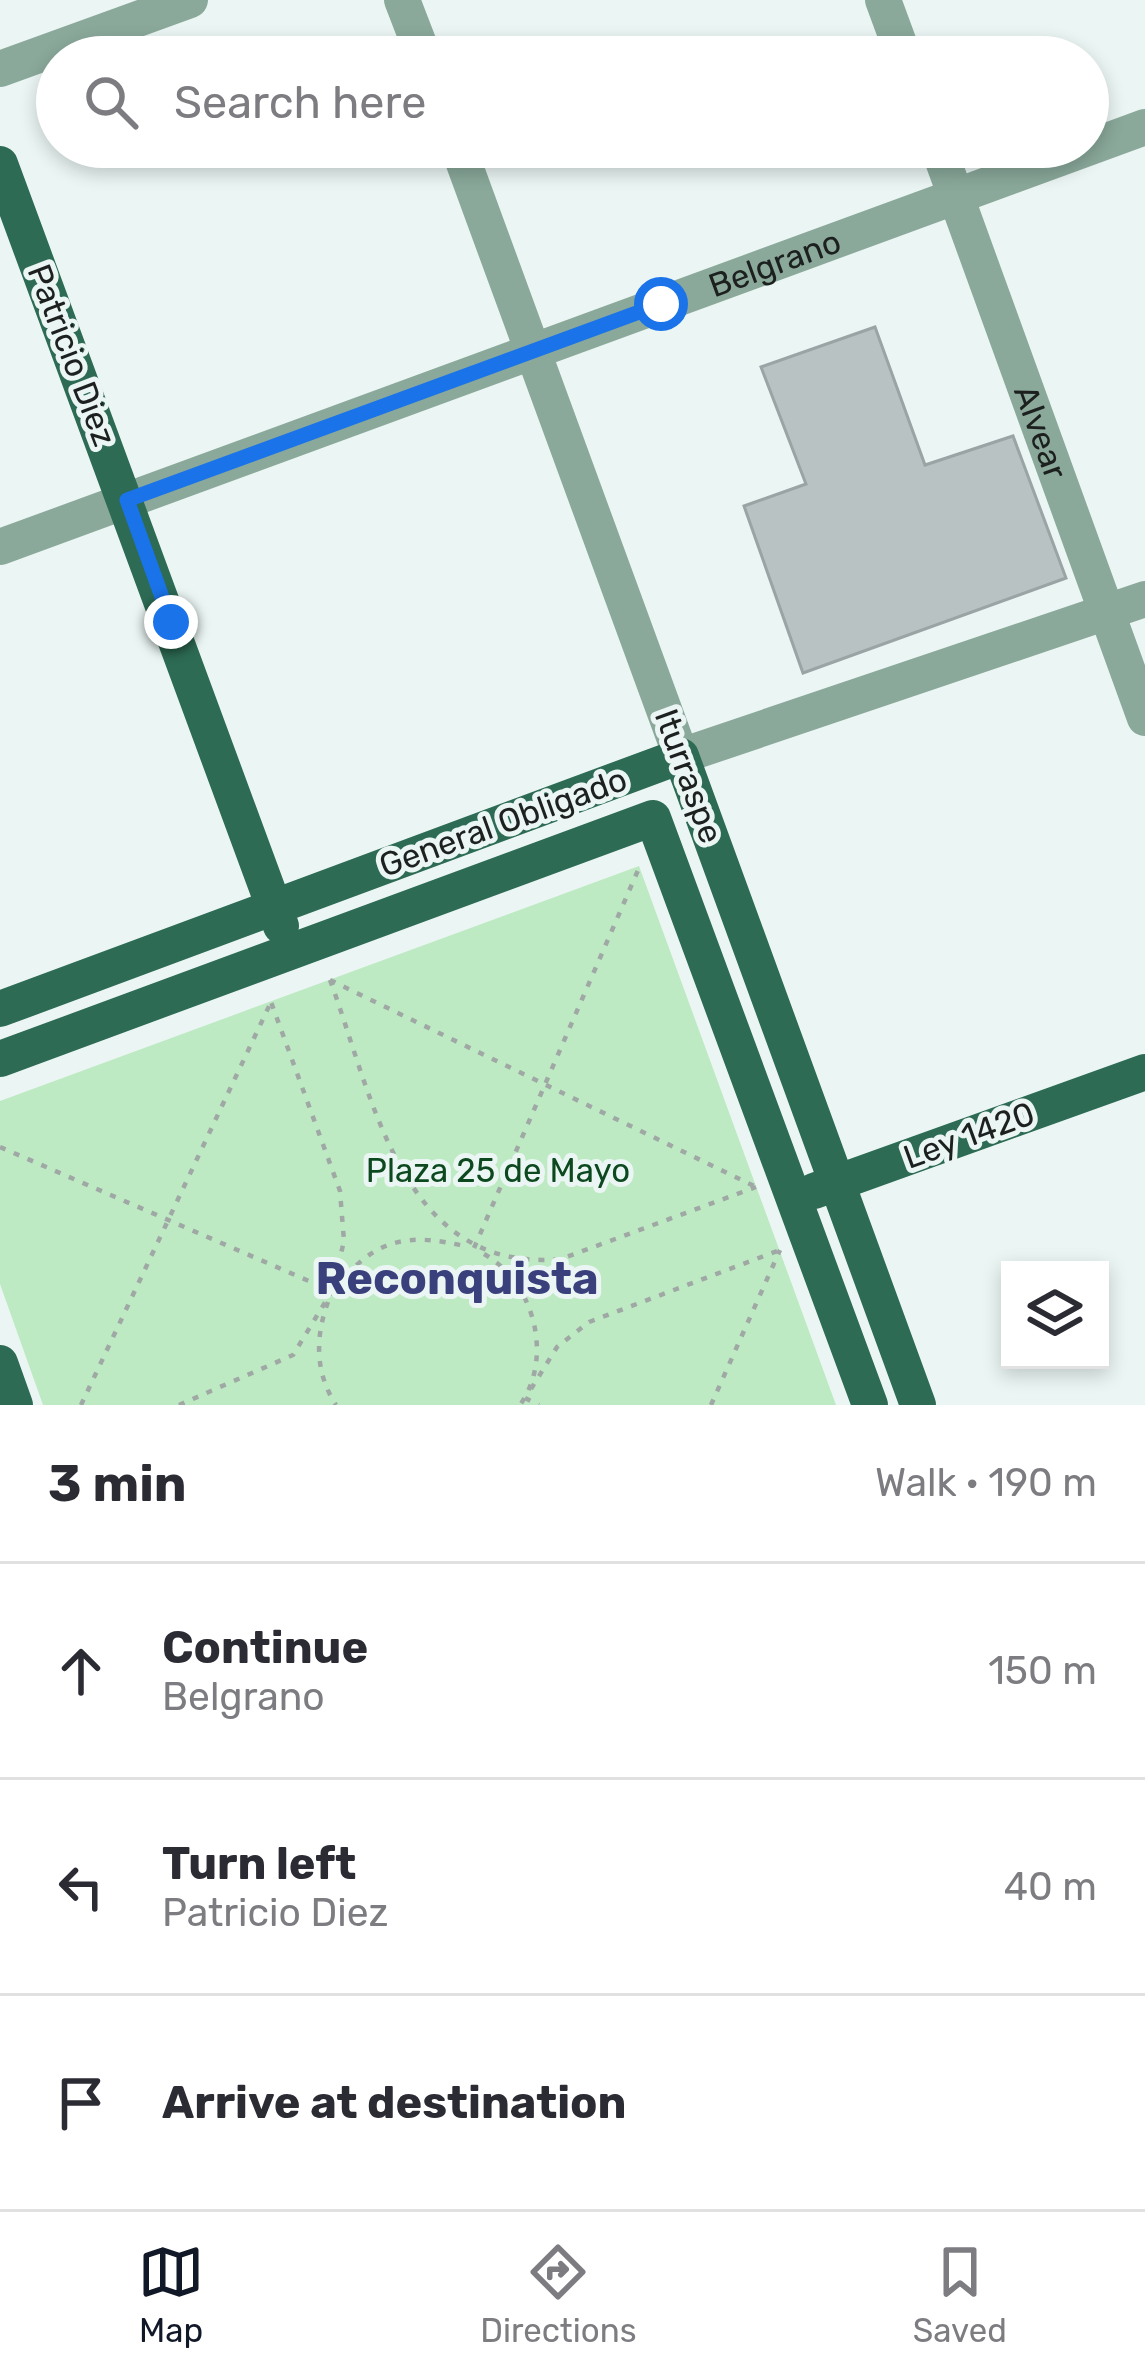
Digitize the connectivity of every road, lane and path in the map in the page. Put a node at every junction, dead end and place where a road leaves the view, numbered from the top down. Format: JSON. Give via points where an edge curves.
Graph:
{"nodes":[{"id":1,"x":190,"y":0,"type":"edge"},
{"id":2,"x":402,"y":0,"type":"edge"},
{"id":3,"x":883,"y":0,"type":"edge"},
{"id":4,"x":91,"y":36,"type":"edge"},
{"id":5,"x":416,"y":36,"type":"edge"},
{"id":6,"x":896,"y":36,"type":"edge"},
{"id":7,"x":36,"y":56,"type":"edge"},
{"id":8,"x":0,"y":69,"type":"edge"},
{"id":9,"x":1145,"y":127,"type":"edge"},
{"id":10,"x":1109,"y":140,"type":"edge"},
{"id":11,"x":0,"y":164,"type":"edge"},
{"id":12,"x":466,"y":168,"type":"edge"},
{"id":13,"x":946,"y":168,"type":"edge"},
{"id":14,"x":1033,"y":168,"type":"edge"},
{"id":15,"x":956,"y":196,"type":"junction"},
{"id":16,"x":534,"y":351,"type":"junction"},
{"id":17,"x":127,"y":500,"type":"junction"},
{"id":18,"x":0,"y":547,"type":"edge"},
{"id":19,"x":1145,"y":599,"type":"edge"},
{"id":20,"x":1107,"y":613,"type":"junction"},
{"id":21,"x":1145,"y":718,"type":"edge"},
{"id":22,"x":681,"y":756,"type":"junction"},
{"id":23,"x":640,"y":866,"type":"dead end"},
{"id":24,"x":274,"y":907,"type":"junction"},
{"id":25,"x":290,"y":952,"type":"junction"},
{"id":26,"x":0,"y":1009,"type":"edge"},
{"id":27,"x":0,"y":1059,"type":"edge"},
{"id":28,"x":1145,"y":1072,"type":"edge"},
{"id":29,"x":545,"y":1084,"type":"junction"},
{"id":30,"x":0,"y":1147,"type":"edge"},
{"id":31,"x":837,"y":1183,"type":"junction"},
{"id":32,"x":794,"y":1198,"type":"junction"},
{"id":33,"x":168,"y":1220,"type":"junction"},
{"id":34,"x":474,"y":1248,"type":"junction"},
{"id":35,"x":332,"y":1292,"type":"junction"},
{"id":36,"x":0,"y":1363,"type":"edge"},
{"id":37,"x":523,"y":1403,"type":"edge"},
{"id":38,"x":16,"y":1405,"type":"edge"},
{"id":39,"x":81,"y":1405,"type":"edge"},
{"id":40,"x":179,"y":1405,"type":"edge"},
{"id":41,"x":336,"y":1405,"type":"edge"},
{"id":42,"x":539,"y":1405,"type":"edge"},
{"id":43,"x":711,"y":1405,"type":"edge"},
{"id":44,"x":870,"y":1405,"type":"edge"},
{"id":45,"x":919,"y":1405,"type":"edge"}],
"edges":[{"from":1,"to":4,"type":"street"},
{"from":2,"to":5,"type":"street"},
{"from":3,"to":6,"type":"street"},
{"from":7,"to":8,"type":"street"},
{"from":9,"to":10,"type":"street","name":"Belgrano"},
{"from":11,"to":17,"type":"main road","name":"Patricio Diez"},
{"from":12,"to":16,"type":"street","name":"Iturraspe"},
{"from":13,"to":15,"type":"street","name":"Alvear"},
{"from":14,"to":15,"type":"street","name":"Belgrano"},
{"from":15,"to":16,"type":"street","name":"Belgrano"},
{"from":15,"to":20,"type":"street","name":"Alvear"},
{"from":16,"to":17,"type":"street","name":"Belgrano"},
{"from":16,"to":22,"type":"street","name":"Iturraspe"},
{"from":17,"to":18,"type":"street","name":"Belgrano"},
{"from":17,"to":24,"type":"main road","name":"Patricio Diez"},
{"from":19,"to":20,"type":"street","name":"General Obligado"},
{"from":20,"to":21,"type":"street","name":"Alvear"},
{"from":20,"to":22,"type":"street","name":"General Obligado"},
{"from":22,"to":24,"type":"main road","name":"General Obligado"},
{"from":22,"to":31,"type":"main road","name":"Iturraspe"},
{"from":23,"to":29,"type":"path"},
{"from":24,"to":25,"type":"main road","name":"Patricio Diez"},
{"from":24,"to":26,"type":"main road","name":"General Obligado"},
{"from":25,"to":27,"type":"main road"},
{"from":25,"to":32,"type":"main road","name":"Iturraspe","via":[[653,818]]},
{"from":28,"to":31,"type":"main road","name":"Ley 1420"},
{"from":29,"to":34,"type":"path"},
{"from":29,"to":34,"type":"path","via":[[756,1187],[561,1258],[528,1262]]},
{"from":29,"to":34,"type":"path","via":[[330,980],[399,1170],[423,1207]]},
{"from":30,"to":33,"type":"path"},
{"from":31,"to":32,"type":"main road","name":"Ley 1420"},
{"from":31,"to":45,"type":"main road","name":"Iturraspe"},
{"from":32,"to":44,"type":"main road","name":"Iturraspe"},
{"from":33,"to":35,"type":"path"},
{"from":33,"to":35,"type":"path","via":[[272,1002],[340,1191],[344,1241]]},
{"from":33,"to":39,"type":"path"},
{"from":34,"to":35,"type":"path","via":[[426,1236],[389,1243],[356,1262]]},
{"from":34,"to":37,"type":"path","via":[[521,1289],[535,1324],[536,1362]]},
{"from":35,"to":40,"type":"path","via":[[293,1355]]},
{"from":35,"to":41,"type":"path","via":[[318,1358]]},
{"from":36,"to":38,"type":"main road"},
{"from":37,"to":42,"type":"path"},
{"from":37,"to":43,"type":"path","via":[[557,1347],[589,1322],[780,1250]]}]}
